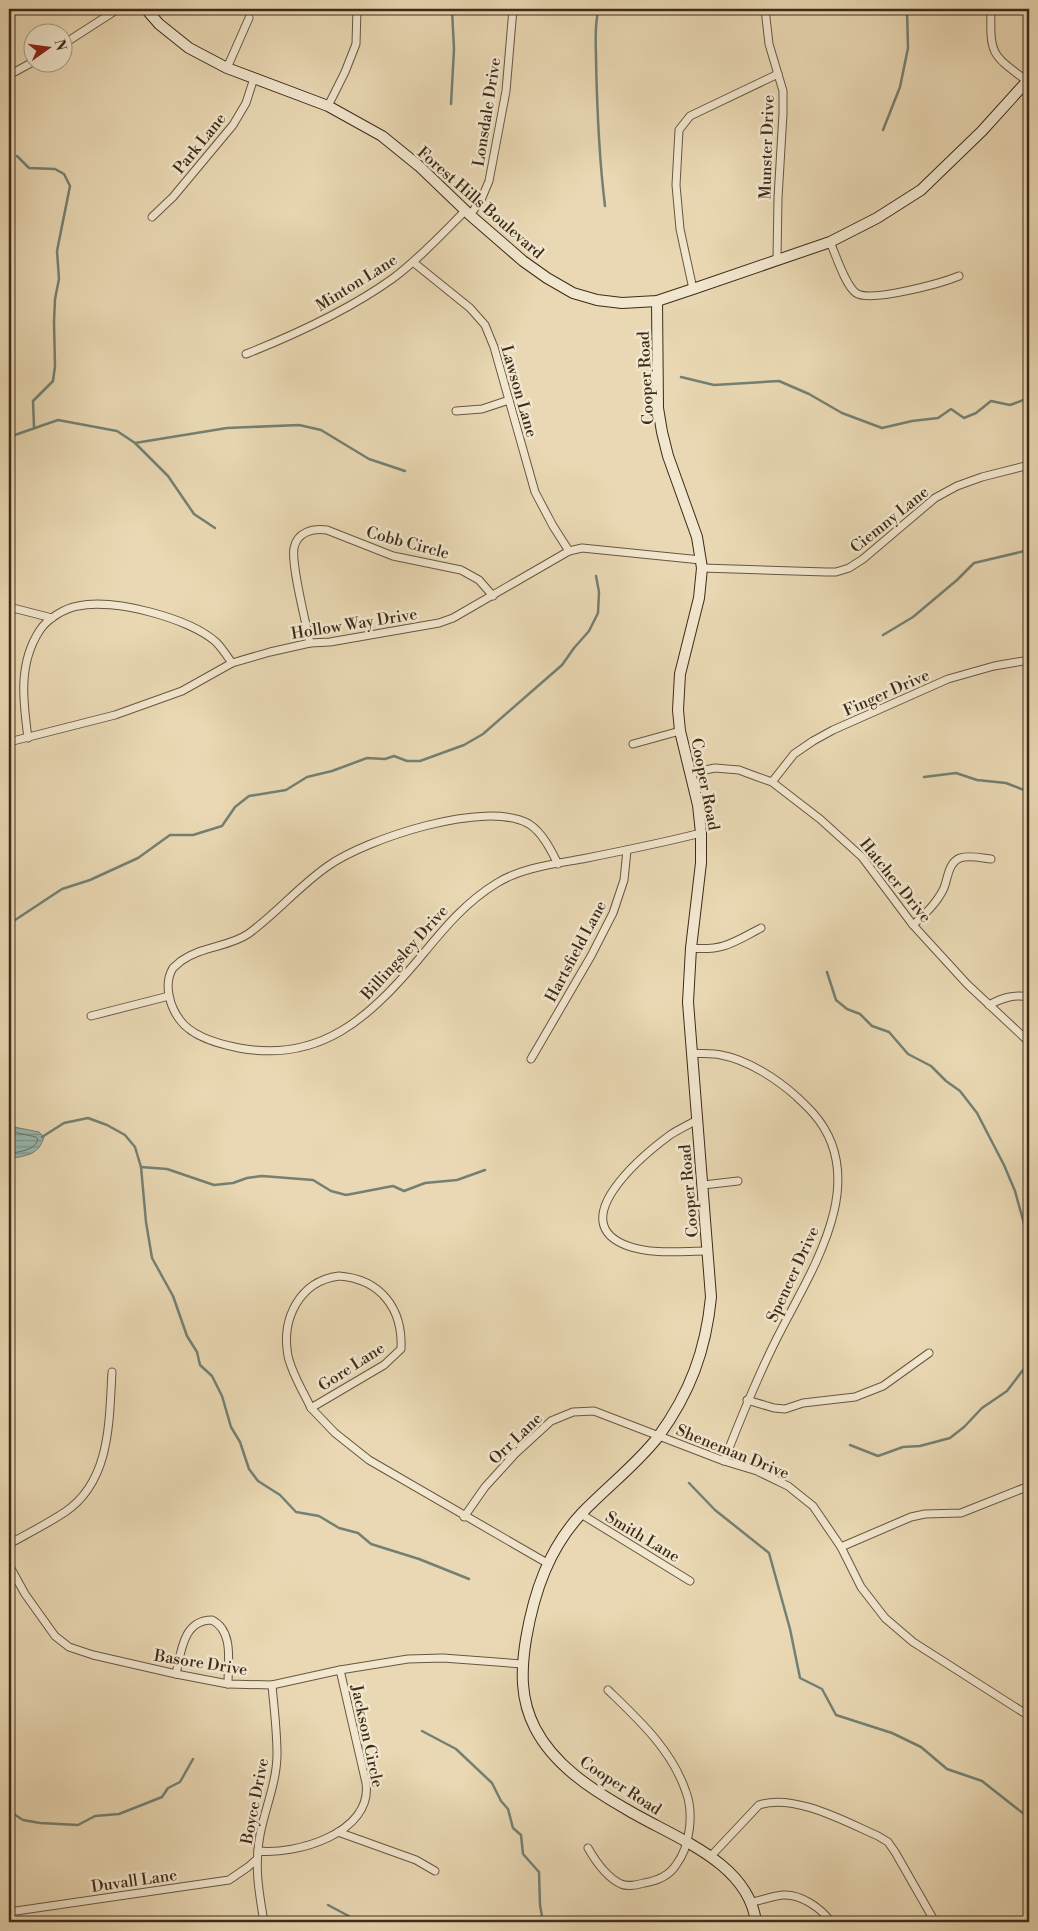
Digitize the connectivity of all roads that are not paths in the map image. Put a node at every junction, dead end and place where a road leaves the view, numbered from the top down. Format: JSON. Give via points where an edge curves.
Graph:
{"nodes":[{"id":1,"x":118,"y":9,"type":"edge"},
{"id":2,"x":146,"y":9,"type":"edge"},
{"id":3,"x":357,"y":9,"type":"edge"},
{"id":4,"x":513,"y":9,"type":"edge"},
{"id":5,"x":765,"y":9,"type":"edge"},
{"id":6,"x":991,"y":9,"type":"edge"},
{"id":7,"x":249,"y":18,"type":"dead end"},
{"id":8,"x":72,"y":39,"type":"edge"},
{"id":9,"x":22,"y":68,"type":"edge"},
{"id":10,"x":227,"y":68,"type":"junction"},
{"id":11,"x":778,"y":74,"type":"junction"},
{"id":12,"x":9,"y":75,"type":"edge"},
{"id":13,"x":254,"y":78,"type":"junction"},
{"id":14,"x":1028,"y":80,"type":"edge"},
{"id":15,"x":328,"y":106,"type":"junction"},
{"id":16,"x":9,"y":112,"type":"edge"},
{"id":17,"x":9,"y":116,"type":"edge"},
{"id":18,"x":468,"y":213,"type":"junction"},
{"id":19,"x":152,"y":217,"type":"dead end"},
{"id":20,"x":830,"y":242,"type":"junction"},
{"id":21,"x":777,"y":259,"type":"junction"},
{"id":22,"x":413,"y":262,"type":"junction"},
{"id":23,"x":959,"y":276,"type":"dead end"},
{"id":24,"x":693,"y":289,"type":"junction"},
{"id":25,"x":657,"y":301,"type":"junction"},
{"id":26,"x":246,"y":354,"type":"dead end"},
{"id":27,"x":509,"y":400,"type":"junction"},
{"id":28,"x":456,"y":411,"type":"dead end"},
{"id":29,"x":1029,"y":465,"type":"edge"},
{"id":30,"x":569,"y":551,"type":"junction"},
{"id":31,"x":701,"y":564,"type":"junction"},
{"id":32,"x":493,"y":596,"type":"junction"},
{"id":33,"x":9,"y":607,"type":"edge"},
{"id":34,"x":52,"y":618,"type":"junction"},
{"id":35,"x":310,"y":643,"type":"junction"},
{"id":36,"x":1029,"y":660,"type":"edge"},
{"id":37,"x":232,"y":663,"type":"junction"},
{"id":38,"x":680,"y":731,"type":"junction"},
{"id":39,"x":28,"y":738,"type":"junction"},
{"id":40,"x":9,"y":742,"type":"edge"},
{"id":41,"x":633,"y":744,"type":"dead end"},
{"id":42,"x":690,"y":773,"type":"junction"},
{"id":43,"x":772,"y":782,"type":"junction"},
{"id":44,"x":701,"y":832,"type":"junction"},
{"id":45,"x":627,"y":850,"type":"junction"},
{"id":46,"x":991,"y":859,"type":"dead end"},
{"id":47,"x":558,"y":864,"type":"junction"},
{"id":48,"x":914,"y":925,"type":"junction"},
{"id":49,"x":761,"y":928,"type":"dead end"},
{"id":50,"x":691,"y":948,"type":"junction"},
{"id":51,"x":168,"y":996,"type":"junction"},
{"id":52,"x":1029,"y":998,"type":"edge"},
{"id":53,"x":989,"y":1005,"type":"junction"},
{"id":54,"x":91,"y":1016,"type":"dead end"},
{"id":55,"x":1029,"y":1042,"type":"edge"},
{"id":56,"x":691,"y":1053,"type":"junction"},
{"id":57,"x":531,"y":1059,"type":"dead end"},
{"id":58,"x":697,"y":1120,"type":"junction"},
{"id":59,"x":738,"y":1181,"type":"dead end"},
{"id":60,"x":703,"y":1185,"type":"junction"},
{"id":61,"x":708,"y":1251,"type":"junction"},
{"id":62,"x":928,"y":1353,"type":"dead end"},
{"id":63,"x":112,"y":1372,"type":"dead end"},
{"id":64,"x":747,"y":1400,"type":"junction"},
{"id":65,"x":312,"y":1408,"type":"junction"},
{"id":66,"x":658,"y":1436,"type":"junction"},
{"id":67,"x":724,"y":1461,"type":"junction"},
{"id":68,"x":1029,"y":1486,"type":"edge"},
{"id":69,"x":581,"y":1514,"type":"junction"},
{"id":70,"x":464,"y":1517,"type":"junction"},
{"id":71,"x":9,"y":1544,"type":"edge"},
{"id":72,"x":841,"y":1547,"type":"junction"},
{"id":73,"x":547,"y":1563,"type":"junction"},
{"id":74,"x":9,"y":1565,"type":"edge"},
{"id":75,"x":690,"y":1581,"type":"dead end"},
{"id":76,"x":522,"y":1664,"type":"junction"},
{"id":77,"x":340,"y":1670,"type":"junction"},
{"id":78,"x":176,"y":1674,"type":"junction"},
{"id":79,"x":228,"y":1684,"type":"junction"},
{"id":80,"x":272,"y":1685,"type":"junction"},
{"id":81,"x":608,"y":1690,"type":"dead end"},
{"id":82,"x":1029,"y":1716,"type":"edge"},
{"id":83,"x":338,"y":1832,"type":"junction"},
{"id":84,"x":686,"y":1842,"type":"junction"},
{"id":85,"x":588,"y":1848,"type":"dead end"},
{"id":86,"x":257,"y":1855,"type":"junction"},
{"id":87,"x":710,"y":1857,"type":"junction"},
{"id":88,"x":434,"y":1870,"type":"dead end"},
{"id":89,"x":752,"y":1902,"type":"junction"},
{"id":90,"x":9,"y":1912,"type":"edge"},
{"id":91,"x":264,"y":1922,"type":"edge"},
{"id":92,"x":756,"y":1922,"type":"edge"},
{"id":93,"x":831,"y":1922,"type":"edge"},
{"id":94,"x":935,"y":1922,"type":"edge"}],
"edges":[{"from":1,"to":8,"type":"street"},
{"from":2,"to":10,"type":"street","name":"Forest Hills Boulevard","via":[[189,48]]},
{"from":3,"to":15,"type":"street","via":[[356,44]]},
{"from":4,"to":18,"type":"street","name":"Lonsdale Drive","via":[[506,91],[489,181],[481,200]]},
{"from":5,"to":11,"type":"street","name":"Munster Drive","via":[[769,44]]},
{"from":6,"to":14,"type":"street","via":[[992,49],[999,60]]},
{"from":7,"to":10,"type":"street"},
{"from":9,"to":12,"type":"street"},
{"from":10,"to":13,"type":"street","name":"Forest Hills Boulevard"},
{"from":11,"to":21,"type":"street","name":"Munster Drive","via":[[783,114]]},
{"from":11,"to":24,"type":"street","via":[[690,116],[679,130],[676,185],[680,229]]},
{"from":13,"to":15,"type":"street","name":"Forest Hills Boulevard"},
{"from":13,"to":19,"type":"street","name":"Park Lane","via":[[246,103],[233,125],[173,197]]},
{"from":14,"to":20,"type":"street","name":"Forest Hills Boulevard","via":[[982,131],[921,190]]},
{"from":15,"to":18,"type":"street","name":"Forest Hills Boulevard","via":[[382,136]]},
{"from":16,"to":17,"type":"street"},
{"from":18,"to":22,"type":"street","name":"Minton Lane"},
{"from":18,"to":25,"type":"street","name":"Forest Hills Boulevard","via":[[523,261],[573,293],[622,303]]},
{"from":20,"to":21,"type":"street","name":"Forest Hills Boulevard"},
{"from":20,"to":23,"type":"street","via":[[846,280],[858,295],[870,296],[928,286]]},
{"from":21,"to":24,"type":"street","name":"Forest Hills Boulevard"},
{"from":22,"to":26,"type":"street","name":"Minton Lane","via":[[391,279],[320,321]]},
{"from":22,"to":27,"type":"street","name":"Lawson Lane","via":[[485,324]]},
{"from":24,"to":25,"type":"street","name":"Forest Hills Boulevard"},
{"from":25,"to":31,"type":"street","name":"Cooper Road","via":[[658,408],[668,456],[697,537]]},
{"from":27,"to":28,"type":"street","via":[[482,409]]},
{"from":27,"to":30,"type":"street","name":"Lawson Lane","via":[[535,492]]},
{"from":29,"to":31,"type":"street","name":"Ciemny Lane","via":[[982,477],[935,498],[863,559],[836,572]]},
{"from":30,"to":31,"type":"street","name":"Hollow Way Drive","via":[[582,548]]},
{"from":30,"to":32,"type":"street","name":"Hollow Way Drive"},
{"from":31,"to":38,"type":"street","name":"Cooper Road","via":[[695,615],[680,674]]},
{"from":32,"to":35,"type":"street","name":"Hollow Way Drive","via":[[439,623],[340,641]]},
{"from":32,"to":35,"type":"street","name":"Cobb Circle","via":[[479,580],[461,570],[393,556],[327,530],[310,531],[302,534],[294,549]]},
{"from":33,"to":34,"type":"street"},
{"from":34,"to":37,"type":"street","via":[[77,606],[95,604],[156,613],[204,634],[216,642]]},
{"from":34,"to":39,"type":"street","via":[[40,629],[22,682]]},
{"from":35,"to":37,"type":"street","name":"Hollow Way Drive"},
{"from":36,"to":43,"type":"street","name":"Finger Drive","via":[[948,679],[833,730],[794,754]]},
{"from":37,"to":39,"type":"street","name":"Hollow Way Drive","via":[[182,691],[115,716]]},
{"from":38,"to":41,"type":"street"},
{"from":38,"to":42,"type":"street","name":"Cooper Road"},
{"from":39,"to":40,"type":"street","name":"Hollow Way Drive"},
{"from":42,"to":43,"type":"street","name":"Hatcher Drive","via":[[715,768],[739,770]]},
{"from":42,"to":44,"type":"street","name":"Cooper Road"},
{"from":43,"to":48,"type":"street","name":"Hatcher Drive","via":[[862,857]]},
{"from":44,"to":45,"type":"street","name":"Billingsley Drive"},
{"from":44,"to":50,"type":"street","name":"Cooper Road","via":[[701,863]]},
{"from":45,"to":47,"type":"street","name":"Billingsley Drive"},
{"from":45,"to":57,"type":"street","name":"Hartsfield Lane","via":[[624,880],[613,913]]},
{"from":46,"to":48,"type":"street","via":[[966,857],[952,864],[943,890]]},
{"from":47,"to":51,"type":"street","via":[[532,826],[504,817],[478,816],[398,833],[330,864],[245,936],[198,951],[173,967]]},
{"from":47,"to":51,"type":"street","name":"Billingsley Drive","via":[[499,882],[468,904],[364,1016],[341,1032],[308,1046],[266,1051],[224,1045],[191,1031],[181,1022]]},
{"from":48,"to":53,"type":"street","name":"Hatcher Drive"},
{"from":49,"to":50,"type":"street","via":[[725,947],[710,950]]},
{"from":50,"to":56,"type":"street","name":"Cooper Road","via":[[688,1002]]},
{"from":51,"to":54,"type":"street"},
{"from":52,"to":53,"type":"street","via":[[1011,996]]},
{"from":53,"to":55,"type":"street","name":"Hatcher Drive"},
{"from":56,"to":58,"type":"street","name":"Cooper Road"},
{"from":56,"to":64,"type":"street","name":"Spencer Drive","via":[[722,1055],[744,1062],[792,1092],[814,1114],[830,1140],[838,1168],[833,1216],[820,1256]]},
{"from":58,"to":60,"type":"street","name":"Cooper Road"},
{"from":58,"to":61,"type":"street","via":[[662,1141],[622,1179],[605,1202],[602,1216],[610,1234],[627,1246],[657,1251]]},
{"from":59,"to":60,"type":"street"},
{"from":60,"to":61,"type":"street","name":"Cooper Road"},
{"from":61,"to":66,"type":"street","name":"Cooper Road","via":[[711,1297],[705,1341],[692,1378]]},
{"from":62,"to":64,"type":"street","via":[[883,1386],[855,1397],[803,1403],[785,1409]]},
{"from":63,"to":71,"type":"street","via":[[108,1430],[101,1466],[87,1491],[67,1511]]},
{"from":64,"to":67,"type":"street","name":"Spencer Drive"},
{"from":65,"to":65,"type":"street","name":"Gore Lane","via":[[384,1365],[401,1349],[402,1335],[394,1308],[371,1285],[353,1277],[326,1278],[304,1292],[290,1313],[286,1340],[288,1356],[292,1371]]},
{"from":65,"to":70,"type":"street","name":"Gore Lane","via":[[335,1433],[369,1460]]},
{"from":66,"to":67,"type":"street","name":"Sheneman Drive"},
{"from":66,"to":69,"type":"street","name":"Cooper Road"},
{"from":66,"to":70,"type":"street","name":"Orr Lane","via":[[594,1411],[573,1412],[551,1420],[485,1487]]},
{"from":67,"to":72,"type":"street","name":"Sheneman Drive","via":[[757,1471],[788,1486],[813,1506]]},
{"from":68,"to":72,"type":"street","via":[[961,1513],[911,1517]]},
{"from":69,"to":73,"type":"street","name":"Cooper Road"},
{"from":69,"to":75,"type":"street","name":"Smith Lane"},
{"from":70,"to":73,"type":"street","name":"Gore Lane"},
{"from":72,"to":82,"type":"street","name":"Sheneman Drive","via":[[861,1587],[885,1618],[913,1642]]},
{"from":73,"to":76,"type":"street","name":"Cooper Road","via":[[530,1611]]},
{"from":74,"to":78,"type":"street","name":"Basore Drive","via":[[25,1594],[56,1636],[69,1647]]},
{"from":76,"to":77,"type":"street","name":"Basore Drive","via":[[443,1658],[408,1659]]},
{"from":76,"to":84,"type":"street","name":"Cooper Road","via":[[525,1704],[530,1719],[568,1770],[626,1810]]},
{"from":77,"to":80,"type":"street","name":"Basore Drive"},
{"from":77,"to":83,"type":"street","name":"Jackson Circle","via":[[367,1793],[354,1820]]},
{"from":78,"to":79,"type":"street","name":"Basore Drive"},
{"from":78,"to":79,"type":"street","via":[[184,1639],[190,1628],[198,1622],[212,1620],[223,1628],[226,1635]]},
{"from":79,"to":80,"type":"street","name":"Basore Drive"},
{"from":80,"to":86,"type":"street","name":"Boyce Drive","via":[[277,1754]]},
{"from":81,"to":84,"type":"street","via":[[650,1731],[681,1778],[687,1792],[691,1819]]},
{"from":83,"to":86,"type":"street","name":"Jackson Circle","via":[[313,1844]]},
{"from":83,"to":88,"type":"street","via":[[416,1860]]},
{"from":84,"to":85,"type":"street","via":[[676,1865],[667,1874],[657,1880],[629,1885],[622,1885],[610,1876]]},
{"from":84,"to":87,"type":"street","name":"Cooper Road"},
{"from":86,"to":90,"type":"street","name":"Duvall Lane","via":[[248,1868],[229,1880]]},
{"from":86,"to":91,"type":"street","name":"Boyce Drive","via":[[256,1880]]},
{"from":87,"to":89,"type":"street","name":"Cooper Road","via":[[735,1878]]},
{"from":87,"to":94,"type":"street","via":[[759,1805],[769,1802],[797,1804],[888,1842]]},
{"from":89,"to":92,"type":"street","name":"Cooper Road"},
{"from":89,"to":93,"type":"street","via":[[781,1895],[800,1898],[815,1906]]}]}
